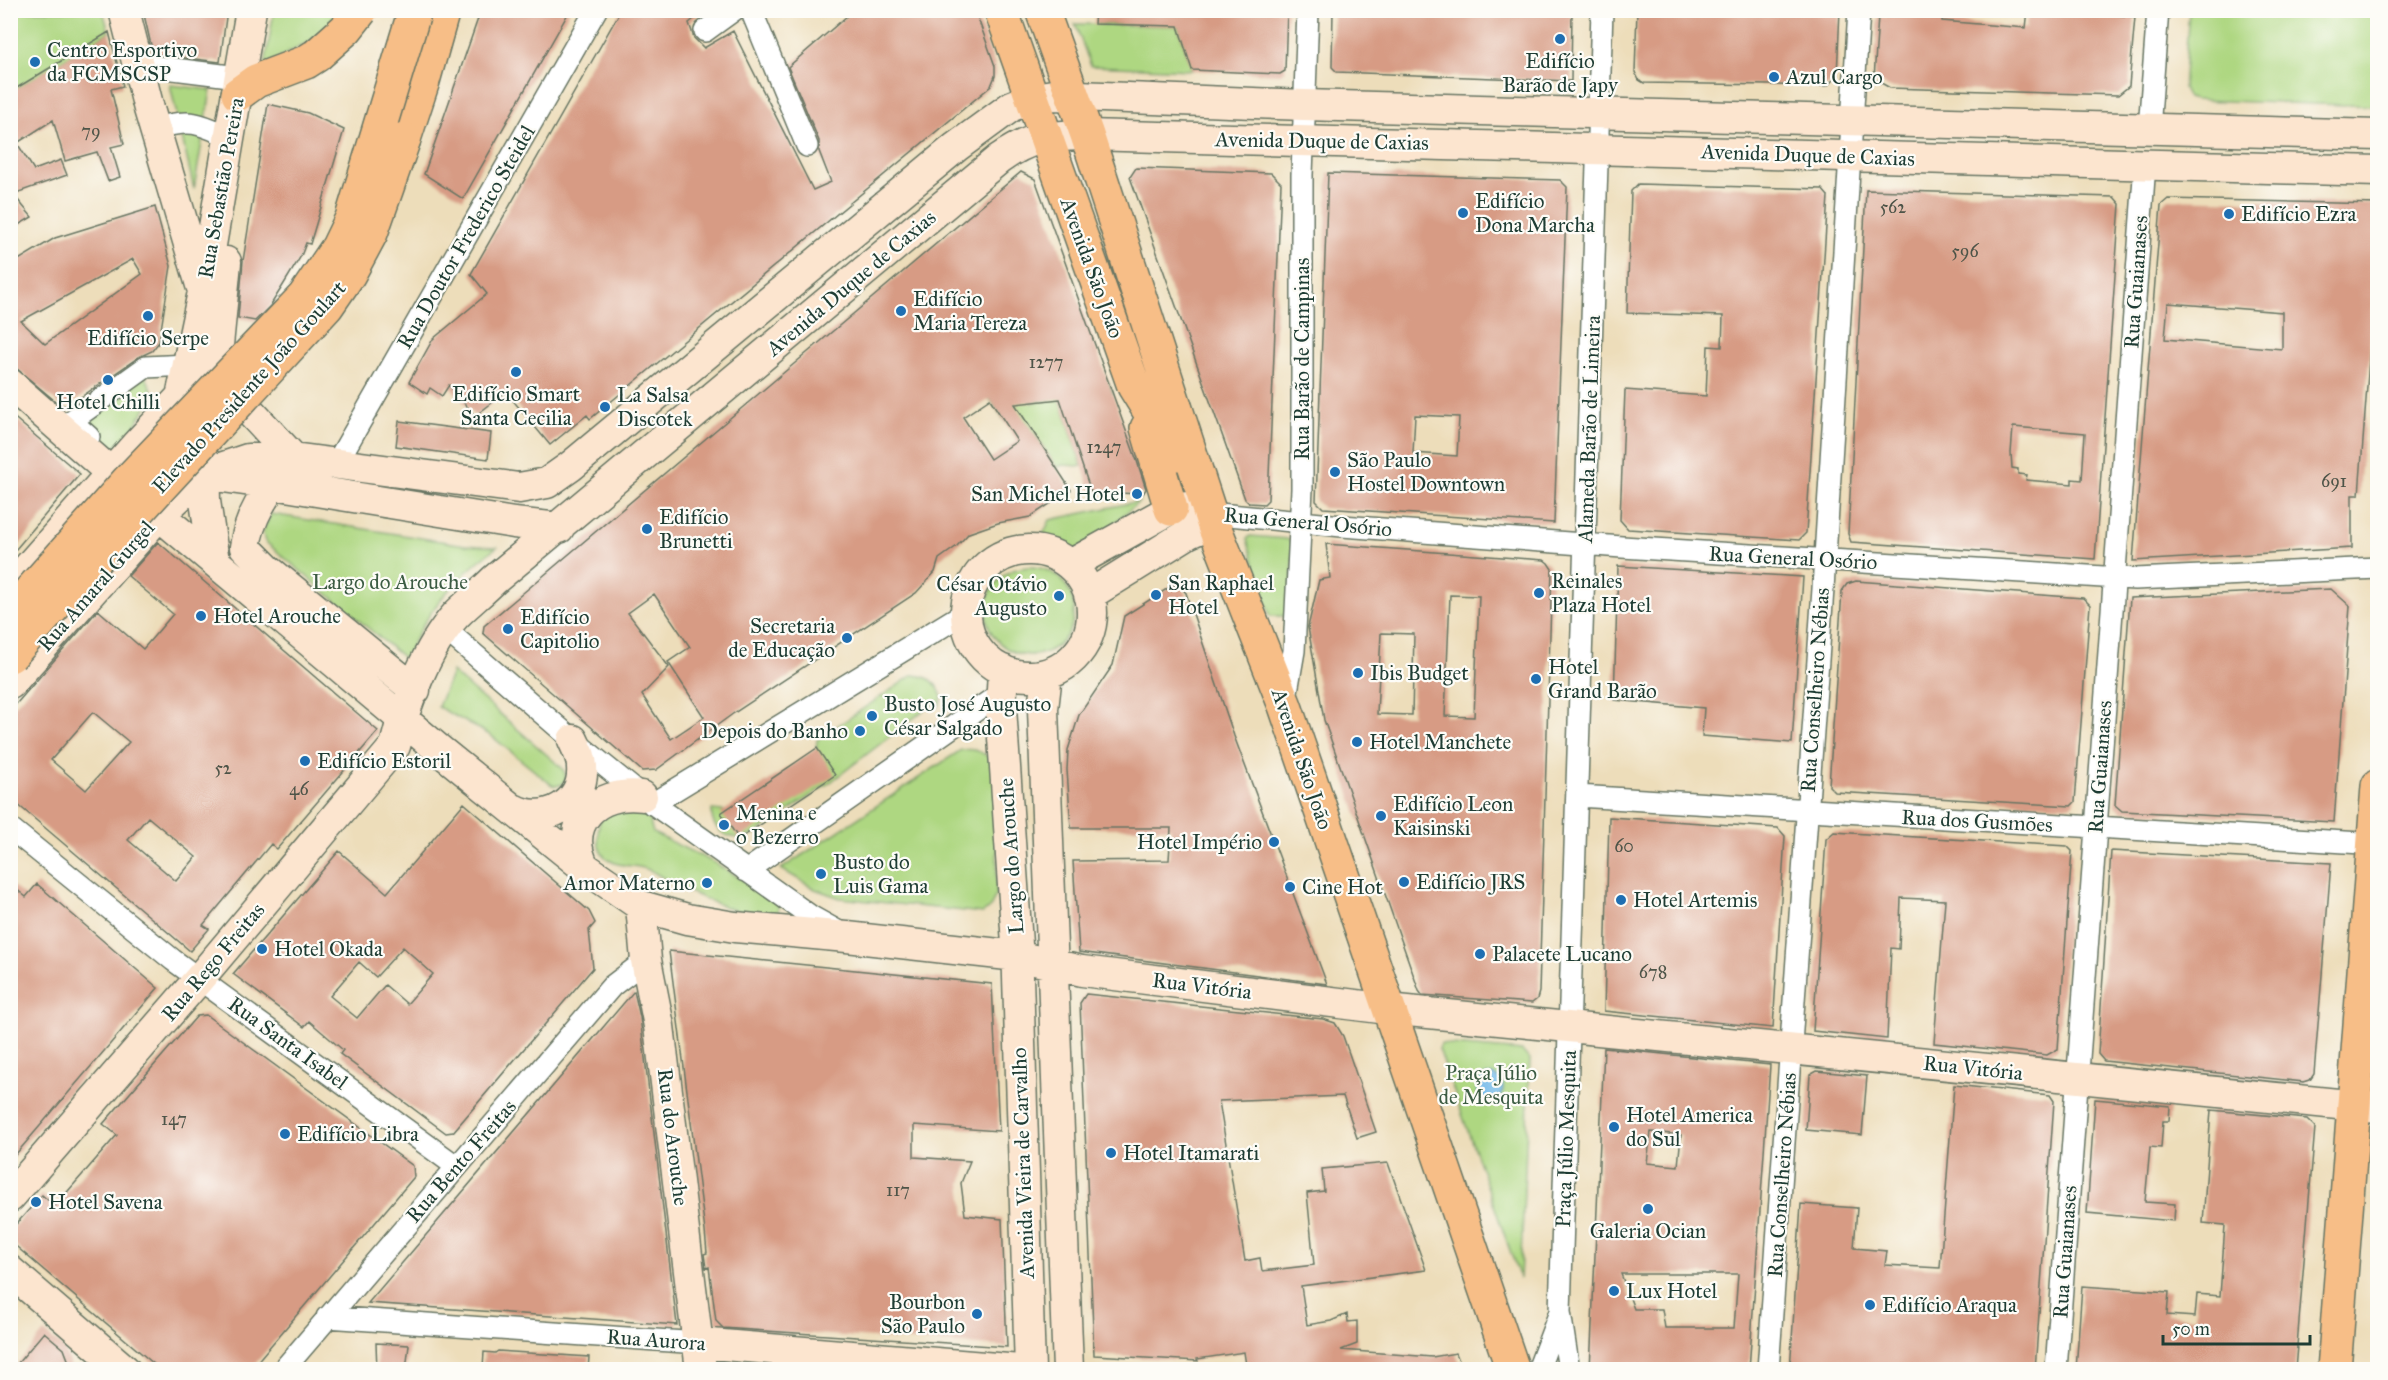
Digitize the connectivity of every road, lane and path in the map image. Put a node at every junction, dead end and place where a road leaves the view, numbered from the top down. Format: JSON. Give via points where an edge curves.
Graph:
{"nodes":[{"id":1,"x":124,"y":10,"type":"edge"},
{"id":2,"x":251,"y":10,"type":"edge"},
{"id":3,"x":361,"y":10,"type":"edge"},
{"id":4,"x":415,"y":10,"type":"edge"},
{"id":5,"x":443,"y":10,"type":"edge"},
{"id":6,"x":462,"y":10,"type":"edge"},
{"id":7,"x":596,"y":10,"type":"edge"},
{"id":8,"x":734,"y":10,"type":"edge"},
{"id":9,"x":751,"y":10,"type":"edge"},
{"id":10,"x":1001,"y":10,"type":"edge"},
{"id":11,"x":1042,"y":10,"type":"edge"},
{"id":12,"x":1308,"y":10,"type":"edge"},
{"id":13,"x":1602,"y":10,"type":"edge"},
{"id":14,"x":1858,"y":10,"type":"edge"},
{"id":15,"x":2158,"y":10,"type":"edge"},
{"id":16,"x":705,"y":31,"type":"dead end"},
{"id":17,"x":428,"y":63,"type":"junction"},
{"id":18,"x":149,"y":66,"type":"dead end"},
{"id":19,"x":1072,"y":96,"type":"junction"},
{"id":20,"x":1032,"y":98,"type":"junction"},
{"id":21,"x":1304,"y":105,"type":"junction"},
{"id":22,"x":230,"y":107,"type":"junction"},
{"id":23,"x":1599,"y":112,"type":"junction"},
{"id":24,"x":1851,"y":119,"type":"junction"},
{"id":25,"x":1988,"y":124,"type":"junction"},
{"id":26,"x":165,"y":126,"type":"dead end"},
{"id":27,"x":2149,"y":129,"type":"junction"},
{"id":28,"x":1087,"y":135,"type":"junction"},
{"id":29,"x":2378,"y":135,"type":"edge"},
{"id":30,"x":1044,"y":136,"type":"junction"},
{"id":31,"x":1303,"y":140,"type":"junction"},
{"id":32,"x":807,"y":146,"type":"dead end"},
{"id":33,"x":1598,"y":148,"type":"junction"},
{"id":34,"x":1849,"y":156,"type":"junction"},
{"id":35,"x":1881,"y":157,"type":"junction"},
{"id":36,"x":2145,"y":164,"type":"junction"},
{"id":37,"x":2378,"y":171,"type":"edge"},
{"id":38,"x":203,"y":292,"type":"junction"},
{"id":39,"x":202,"y":366,"type":"junction"},
{"id":40,"x":10,"y":384,"type":"edge"},
{"id":41,"x":1134,"y":386,"type":"junction"},
{"id":42,"x":621,"y":424,"type":"junction"},
{"id":43,"x":680,"y":427,"type":"junction"},
{"id":44,"x":96,"y":443,"type":"dead end"},
{"id":45,"x":293,"y":458,"type":"junction"},
{"id":46,"x":336,"y":464,"type":"junction"},
{"id":47,"x":111,"y":474,"type":"junction"},
{"id":48,"x":204,"y":475,"type":"junction"},
{"id":49,"x":547,"y":483,"type":"junction"},
{"id":50,"x":273,"y":484,"type":"junction"},
{"id":51,"x":1171,"y":509,"type":"junction"},
{"id":52,"x":159,"y":515,"type":"junction"},
{"id":53,"x":1211,"y":519,"type":"junction"},
{"id":54,"x":1300,"y":521,"type":"junction"},
{"id":55,"x":559,"y":528,"type":"junction"},
{"id":56,"x":1585,"y":544,"type":"junction"},
{"id":57,"x":1824,"y":560,"type":"junction"},
{"id":58,"x":214,"y":561,"type":"junction"},
{"id":59,"x":1070,"y":565,"type":"junction"},
{"id":60,"x":2378,"y":568,"type":"edge"},
{"id":61,"x":2113,"y":578,"type":"junction"},
{"id":62,"x":10,"y":588,"type":"edge"},
{"id":63,"x":1089,"y":595,"type":"junction"},
{"id":64,"x":966,"y":612,"type":"junction"},
{"id":65,"x":10,"y":614,"type":"edge"},
{"id":66,"x":446,"y":629,"type":"junction"},
{"id":67,"x":10,"y":656,"type":"edge"},
{"id":68,"x":1047,"y":674,"type":"junction"},
{"id":69,"x":1002,"y":682,"type":"junction"},
{"id":70,"x":10,"y":684,"type":"edge"},
{"id":71,"x":415,"y":690,"type":"junction"},
{"id":72,"x":1285,"y":706,"type":"junction"},
{"id":73,"x":402,"y":718,"type":"junction"},
{"id":74,"x":573,"y":740,"type":"junction"},
{"id":75,"x":2378,"y":786,"type":"edge"},
{"id":76,"x":1577,"y":796,"type":"junction"},
{"id":77,"x":647,"y":800,"type":"junction"},
{"id":78,"x":510,"y":808,"type":"junction"},
{"id":79,"x":1806,"y":811,"type":"junction"},
{"id":80,"x":2096,"y":827,"type":"junction"},
{"id":81,"x":10,"y":828,"type":"edge"},
{"id":82,"x":2375,"y":844,"type":"edge"},
{"id":83,"x":584,"y":867,"type":"junction"},
{"id":84,"x":746,"y":872,"type":"junction"},
{"id":85,"x":641,"y":906,"type":"junction"},
{"id":86,"x":847,"y":937,"type":"junction"},
{"id":87,"x":1017,"y":956,"type":"junction"},
{"id":88,"x":646,"y":960,"type":"junction"},
{"id":89,"x":1052,"y":965,"type":"junction"},
{"id":90,"x":199,"y":979,"type":"junction"},
{"id":91,"x":1388,"y":1009,"type":"junction"},
{"id":92,"x":1569,"y":1027,"type":"junction"},
{"id":93,"x":1791,"y":1050,"type":"junction"},
{"id":94,"x":2077,"y":1078,"type":"junction"},
{"id":95,"x":2365,"y":1107,"type":"edge"},
{"id":96,"x":456,"y":1166,"type":"junction"},
{"id":97,"x":10,"y":1197,"type":"edge"},
{"id":98,"x":10,"y":1271,"type":"edge"},
{"id":99,"x":1560,"y":1312,"type":"junction"},
{"id":100,"x":327,"y":1317,"type":"junction"},
{"id":101,"x":700,"y":1356,"type":"edge"},
{"id":102,"x":125,"y":1370,"type":"edge"},
{"id":103,"x":283,"y":1370,"type":"edge"},
{"id":104,"x":1020,"y":1370,"type":"edge"},
{"id":105,"x":1030,"y":1370,"type":"edge"},
{"id":106,"x":1068,"y":1370,"type":"edge"},
{"id":107,"x":1513,"y":1370,"type":"edge"},
{"id":108,"x":1538,"y":1370,"type":"edge"},
{"id":109,"x":1569,"y":1370,"type":"edge"},
{"id":110,"x":1768,"y":1370,"type":"edge"},
{"id":111,"x":2056,"y":1370,"type":"edge"},
{"id":112,"x":2334,"y":1370,"type":"edge"}],
"edges":[{"from":1,"to":38,"type":"street"},
{"from":2,"to":22,"type":"street","name":"Rua Sebastião Pereira"},
{"from":3,"to":22,"type":"main road","bridge":true,"via":[[317,55],[256,81]]},
{"from":4,"to":65,"type":"main road","name":"Elevado Presidente João Goulart","bridge":true,"via":[[352,218],[319,277]]},
{"from":5,"to":17,"type":"main road","name":"Elevado Presidente João Goulart"},
{"from":6,"to":17,"type":"main road"},
{"from":7,"to":46,"type":"street","name":"Rua Doutor Frederico Steidel"},
{"from":8,"to":16,"type":"street"},
{"from":9,"to":32,"type":"street"},
{"from":10,"to":20,"type":"main road","name":"Avenida São João"},
{"from":11,"to":19,"type":"main road","name":"Avenida São João"},
{"from":12,"to":21,"type":"street","name":"Rua Barão de Campinas"},
{"from":13,"to":23,"type":"street","name":"Alameda Barão de Limeira"},
{"from":14,"to":24,"type":"street","name":"Rua Conselheiro Nébias"},
{"from":15,"to":27,"type":"street"},
{"from":17,"to":67,"type":"main road","name":"Elevado Presidente João Goulart","bridge":true,"via":[[371,233],[344,282],[327,306]]},
{"from":18,"to":22,"type":"street"},
{"from":19,"to":20,"type":"street","name":"Avenida Duque de Caxias"},
{"from":19,"to":21,"type":"street","name":"Avenida Duque de Caxias"},
{"from":19,"to":28,"type":"main road","name":"Avenida São João"},
{"from":20,"to":30,"type":"main road","name":"Avenida São João"},
{"from":20,"to":42,"type":"street","name":"Avenida Duque de Caxias","via":[[999,114],[956,147]]},
{"from":21,"to":23,"type":"street","name":"Avenida Duque de Caxias"},
{"from":21,"to":31,"type":"street","name":"Rua Barão de Campinas"},
{"from":22,"to":26,"type":"street","via":[[196,122]]},
{"from":22,"to":38,"type":"street","name":"Rua Sebastião Pereira"},
{"from":22,"to":39,"type":"street","via":[[241,156],[228,251]]},
{"from":23,"to":24,"type":"street","name":"Avenida Duque de Caxias"},
{"from":23,"to":33,"type":"street","name":"Alameda Barão de Limeira"},
{"from":24,"to":25,"type":"street","name":"Avenida Duque de Caxias"},
{"from":24,"to":34,"type":"street","name":"Rua Conselheiro Nébias"},
{"from":25,"to":27,"type":"street","name":"Avenida Duque de Caxias"},
{"from":25,"to":35,"type":"street"},
{"from":27,"to":29,"type":"street","name":"Avenida Duque de Caxias"},
{"from":28,"to":30,"type":"street","name":"Avenida Duque de Caxias"},
{"from":28,"to":31,"type":"street","name":"Avenida Duque de Caxias"},
{"from":28,"to":53,"type":"main road","name":"Avenida São João"},
{"from":30,"to":41,"type":"main road","name":"Avenida São João"},
{"from":30,"to":43,"type":"street","name":"Avenida Duque de Caxias","via":[[999,159]]},
{"from":31,"to":33,"type":"street","name":"Avenida Duque de Caxias"},
{"from":31,"to":54,"type":"street","name":"Rua Barão de Campinas"},
{"from":33,"to":34,"type":"street","name":"Avenida Duque de Caxias"},
{"from":33,"to":56,"type":"street","name":"Alameda Barão de Limeira"},
{"from":34,"to":35,"type":"street","name":"Avenida Duque de Caxias"},
{"from":34,"to":57,"type":"street","name":"Rua Conselheiro Nébias"},
{"from":35,"to":36,"type":"street","name":"Avenida Duque de Caxias"},
{"from":36,"to":37,"type":"street","name":"Avenida Duque de Caxias"},
{"from":36,"to":61,"type":"street","name":"Rua Guaianases"},
{"from":38,"to":39,"type":"street","name":"Rua Sebastião Pereira"},
{"from":39,"to":44,"type":"street","via":[[146,367],[71,421]]},
{"from":39,"to":45,"type":"street","via":[[231,391]]},
{"from":39,"to":47,"type":"street","via":[[181,397]]},
{"from":39,"to":48,"type":"street"},
{"from":40,"to":47,"type":"street","name":"Largo do Arouche"},
{"from":41,"to":51,"type":"main road"},
{"from":41,"to":53,"type":"main road","name":"Avenida São João","via":[[1168,438]]},
{"from":42,"to":43,"type":"street"},
{"from":42,"to":49,"type":"street","name":"Avenida Duque de Caxias"},
{"from":43,"to":55,"type":"street","name":"Avenida Duque de Caxias"},
{"from":45,"to":46,"type":"street"},
{"from":45,"to":48,"type":"street","via":[[248,459]]},
{"from":45,"to":50,"type":"street"},
{"from":46,"to":49,"type":"street","via":[[519,488]]},
{"from":47,"to":52,"type":"street","name":"Largo do Arouche"},
{"from":47,"to":62,"type":"street"},
{"from":48,"to":50,"type":"street"},
{"from":48,"to":52,"type":"street"},
{"from":48,"to":58,"type":"street"},
{"from":49,"to":55,"type":"street"},
{"from":50,"to":55,"type":"street"},
{"from":50,"to":71,"type":"street","via":[[258,505],[245,547]]},
{"from":51,"to":53,"type":"street","via":[[1189,507]]},
{"from":51,"to":59,"type":"street"},
{"from":52,"to":58,"type":"street","name":"Largo do Arouche"},
{"from":52,"to":70,"type":"street","name":"Rua Amaral Gurgel"},
{"from":53,"to":54,"type":"street","name":"Rua General Osório"},
{"from":53,"to":63,"type":"street"},
{"from":53,"to":72,"type":"main road","name":"Avenida São João"},
{"from":54,"to":56,"type":"street","name":"Rua General Osório"},
{"from":54,"to":72,"type":"street","name":"Rua Barão de Campinas","via":[[1294,651]]},
{"from":55,"to":66,"type":"street","name":"Avenida Duque de Caxias","via":[[494,580]]},
{"from":56,"to":57,"type":"street","name":"Rua General Osório"},
{"from":56,"to":76,"type":"street","name":"Alameda Barão de Limeira"},
{"from":57,"to":61,"type":"street","name":"Rua General Osório"},
{"from":57,"to":79,"type":"street","name":"Rua Conselheiro Nébias"},
{"from":58,"to":73,"type":"street","name":"Largo do Arouche"},
{"from":59,"to":63,"type":"street","via":[[1082,578]]},
{"from":59,"to":64,"type":"street","via":[[1038,551],[1003,556],[976,578]]},
{"from":60,"to":61,"type":"street","name":"Rua General Osório"},
{"from":61,"to":80,"type":"street","name":"Rua Guaianases"},
{"from":63,"to":68,"type":"street","via":[[1092,614],[1085,643],[1073,659]]},
{"from":64,"to":69,"type":"street","via":[[978,650]]},
{"from":64,"to":77,"type":"street"},
{"from":66,"to":71,"type":"street"},
{"from":66,"to":74,"type":"street","name":"Largo do Arouche"},
{"from":68,"to":69,"type":"street"},
{"from":68,"to":89,"type":"street","name":"Largo do Arouche","via":[[1043,709]]},
{"from":69,"to":84,"type":"street"},
{"from":69,"to":87,"type":"street","name":"Largo do Arouche"},
{"from":71,"to":73,"type":"street"},
{"from":72,"to":91,"type":"main road","name":"Avenida São João"},
{"from":73,"to":78,"type":"street","name":"Largo do Arouche"},
{"from":73,"to":90,"type":"street","name":"Rua Rego Freitas","via":[[395,746]]},
{"from":74,"to":77,"type":"street","name":"Largo do Arouche"},
{"from":74,"to":78,"type":"street","via":[[582,772],[578,789],[568,803],[537,816]]},
{"from":75,"to":82,"type":"main road"},
{"from":76,"to":79,"type":"street","name":"Rua dos Gusmões"},
{"from":76,"to":92,"type":"street","name":"Alameda Barão de Limeira"},
{"from":77,"to":83,"type":"street","via":[[628,794],[614,796],[591,810],[578,834]]},
{"from":77,"to":84,"type":"street","name":"Largo do Arouche"},
{"from":78,"to":83,"type":"street","name":"Largo do Arouche"},
{"from":79,"to":80,"type":"street","name":"Rua dos Gusmões"},
{"from":79,"to":93,"type":"street","name":"Rua Conselheiro Nébias"},
{"from":80,"to":82,"type":"street","name":"Rua dos Gusmões"},
{"from":80,"to":94,"type":"street","name":"Rua Guaianases"},
{"from":81,"to":90,"type":"street","name":"Rua Santa Isabel"},
{"from":82,"to":95,"type":"main road"},
{"from":83,"to":85,"type":"street","name":"Largo do Arouche"},
{"from":84,"to":86,"type":"street","name":"Largo do Arouche"},
{"from":85,"to":86,"type":"street","name":"Largo do Arouche","via":[[735,927]]},
{"from":85,"to":88,"type":"street","name":"Rua do Arouche"},
{"from":86,"to":87,"type":"street","name":"Largo do Arouche"},
{"from":87,"to":89,"type":"street","name":"Rua Vitória"},
{"from":87,"to":105,"type":"street","name":"Avenida Vieira de Carvalho"},
{"from":88,"to":96,"type":"street","name":"Rua Bento Freitas","via":[[612,986]]},
{"from":88,"to":101,"type":"street","name":"Rua do Arouche","via":[[659,1026]]},
{"from":89,"to":91,"type":"street","name":"Rua Vitória"},
{"from":89,"to":106,"type":"street","name":"Avenida Vieira de Carvalho"},
{"from":90,"to":96,"type":"street","name":"Rua Santa Isabel"},
{"from":90,"to":97,"type":"street","name":"Rua Rego Freitas"},
{"from":91,"to":92,"type":"street","name":"Praça Júlio Mesquita"},
{"from":91,"to":107,"type":"main road"},
{"from":92,"to":93,"type":"street","name":"Rua Vitória"},
{"from":92,"to":99,"type":"street","name":"Praça Júlio Mesquita"},
{"from":93,"to":94,"type":"street","name":"Rua Vitória"},
{"from":93,"to":110,"type":"street","name":"Rua Conselheiro Nébias"},
{"from":94,"to":95,"type":"street","name":"Rua Vitória"},
{"from":94,"to":111,"type":"street","name":"Rua Guaianases"},
{"from":95,"to":112,"type":"main road"},
{"from":96,"to":100,"type":"street","name":"Rua Bento Freitas"},
{"from":98,"to":102,"type":"street"},
{"from":99,"to":108,"type":"street","name":"Praça Júlio Mesquita"},
{"from":99,"to":109,"type":"street","name":"Praça Júlio Mesquita"},
{"from":100,"to":101,"type":"street","name":"Rua Aurora"},
{"from":100,"to":103,"type":"street","name":"Rua Bento Freitas"},
{"from":101,"to":104,"type":"street","name":"Rua Aurora"}]}
